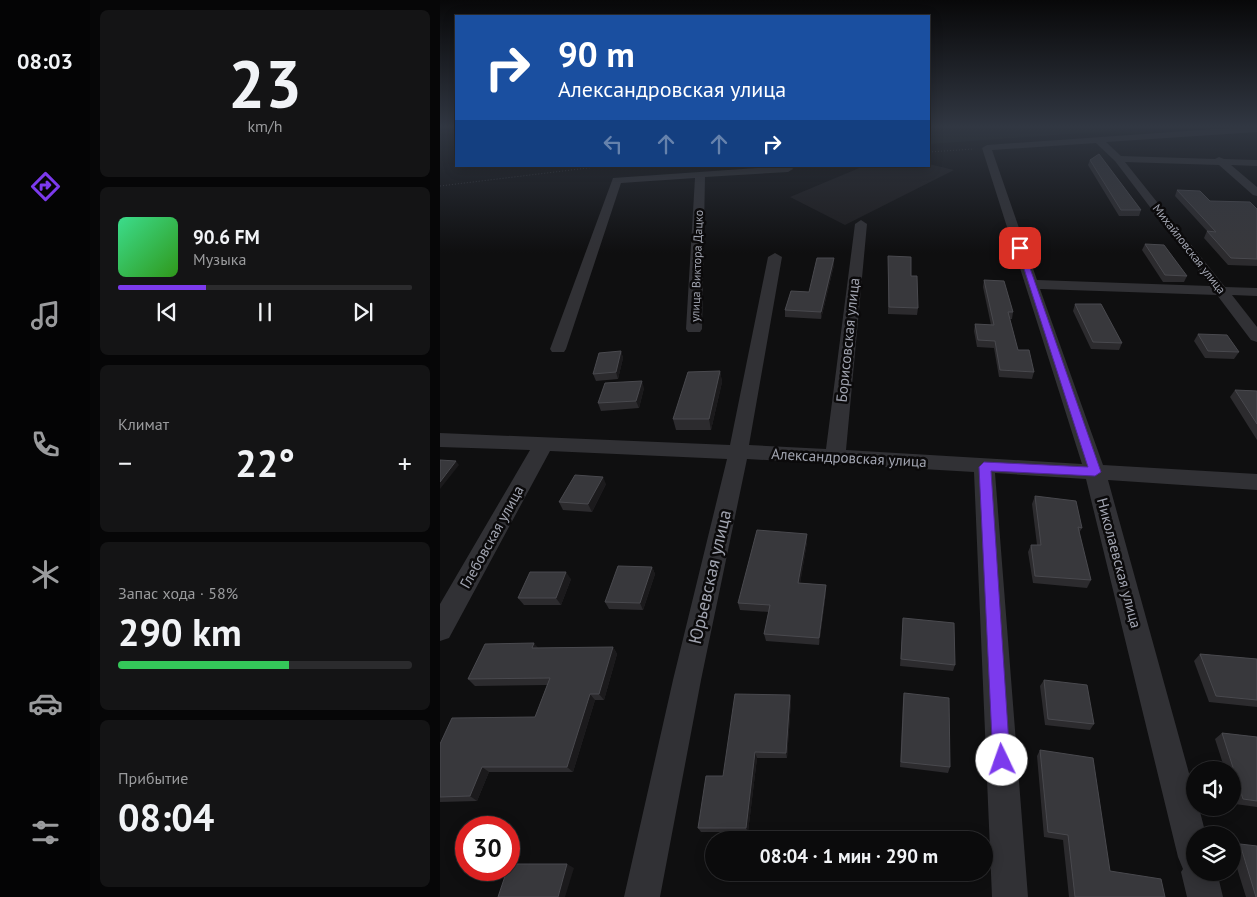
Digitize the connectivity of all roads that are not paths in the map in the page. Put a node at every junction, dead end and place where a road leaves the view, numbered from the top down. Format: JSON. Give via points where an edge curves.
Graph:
{"nodes":[{"id":1,"x":788,"y":169,"type":"dead end"},
{"id":2,"x":994,"y":169,"type":"edge"},
{"id":3,"x":1126,"y":169,"type":"edge"},
{"id":4,"x":1230,"y":169,"type":"edge"},
{"id":5,"x":700,"y":174,"type":"junction"},
{"id":6,"x":1257,"y":193,"type":"edge"},
{"id":7,"x":861,"y":224,"type":"dead end"},
{"id":8,"x":775,"y":257,"type":"dead end"},
{"id":9,"x":1031,"y":284,"type":"junction"},
{"id":10,"x":1223,"y":291,"type":"junction"},
{"id":11,"x":1257,"y":292,"type":"edge"},
{"id":12,"x":694,"y":329,"type":"dead end"},
{"id":13,"x":1257,"y":336,"type":"edge"},
{"id":14,"x":558,"y":349,"type":"dead end"},
{"id":15,"x":440,"y":440,"type":"edge"},
{"id":16,"x":544,"y":445,"type":"junction"},
{"id":17,"x":738,"y":453,"type":"junction"},
{"id":18,"x":835,"y":456,"type":"junction"},
{"id":19,"x":984,"y":467,"type":"junction"},
{"id":20,"x":1095,"y":472,"type":"junction"},
{"id":21,"x":1257,"y":482,"type":"edge"},
{"id":22,"x":440,"y":629,"type":"edge"},
{"id":23,"x":1187,"y":826,"type":"edge"},
{"id":24,"x":1201,"y":881,"type":"edge"},
{"id":25,"x":642,"y":897,"type":"edge"},
{"id":26,"x":1010,"y":897,"type":"edge"},
{"id":27,"x":1205,"y":897,"type":"edge"}],
"edges":[{"from":1,"to":5,"type":"street"},
{"from":2,"to":9,"type":"street","name":"Николаевская улица"},
{"from":3,"to":10,"type":"street","name":"Михайловская улица"},
{"from":4,"to":6,"type":"street"},
{"from":5,"to":12,"type":"street","name":"улица Виктора Дацко"},
{"from":5,"to":14,"type":"street","via":[[617,180]]},
{"from":7,"to":18,"type":"street","name":"Борисовская улица"},
{"from":8,"to":17,"type":"street","name":"Юрьевская улица"},
{"from":9,"to":10,"type":"street"},
{"from":9,"to":20,"type":"street","name":"Николаевская улица"},
{"from":10,"to":11,"type":"street"},
{"from":10,"to":13,"type":"street","name":"Михайловская улица"},
{"from":15,"to":16,"type":"street","name":"Александровская улица"},
{"from":16,"to":17,"type":"street","name":"Александровская улица"},
{"from":16,"to":22,"type":"street","name":"Глебовская улица"},
{"from":17,"to":18,"type":"street","name":"Александровская улица"},
{"from":17,"to":25,"type":"street","name":"Юрьевская улица"},
{"from":18,"to":19,"type":"street","name":"Александровская улица"},
{"from":19,"to":20,"type":"street","name":"Александровская улица"},
{"from":19,"to":26,"type":"street"},
{"from":20,"to":21,"type":"street","name":"Александровская улица"},
{"from":20,"to":23,"type":"street","name":"Николаевская улица"},
{"from":24,"to":27,"type":"street"}]}
